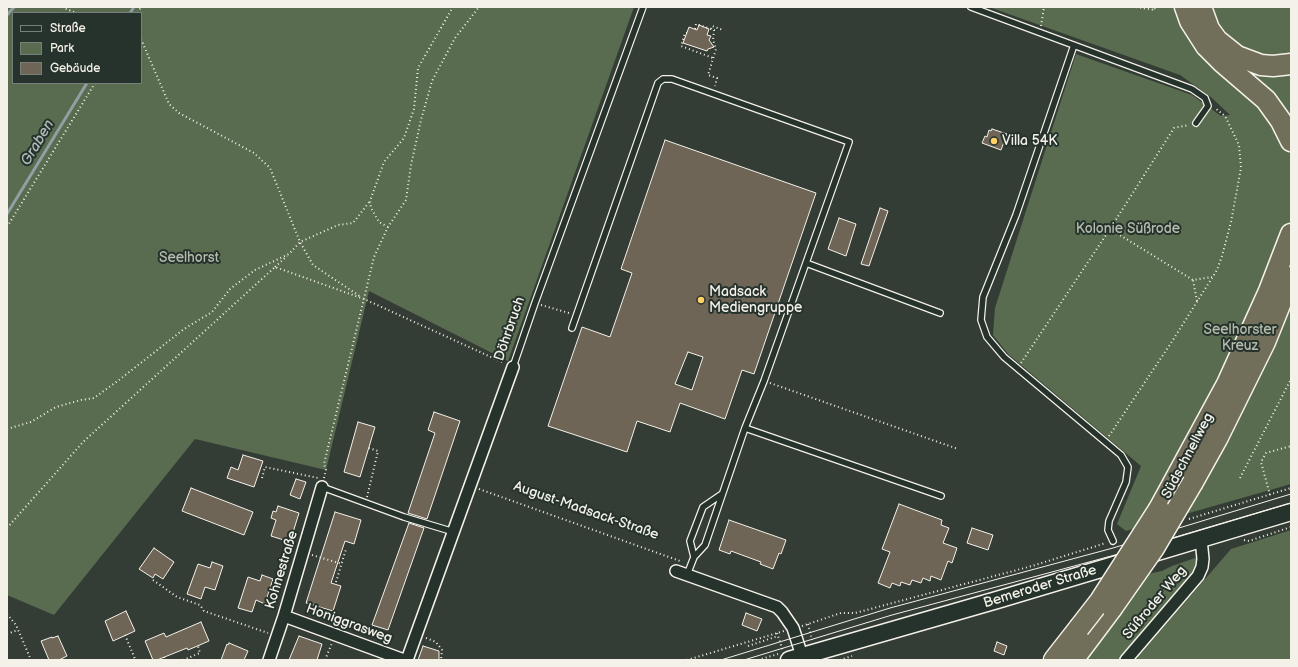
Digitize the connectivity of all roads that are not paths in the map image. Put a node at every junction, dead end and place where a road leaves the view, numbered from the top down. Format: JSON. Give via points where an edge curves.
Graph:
{"nodes":[{"id":1,"x":643,"y":7,"type":"edge"},
{"id":2,"x":972,"y":7,"type":"edge"},
{"id":3,"x":1185,"y":7,"type":"edge"},
{"id":4,"x":1201,"y":7,"type":"edge"},
{"id":5,"x":1074,"y":46,"type":"junction"},
{"id":6,"x":1291,"y":64,"type":"edge"},
{"id":7,"x":1196,"y":123,"type":"road end"},
{"id":8,"x":1291,"y":141,"type":"edge"},
{"id":9,"x":1291,"y":220,"type":"edge"},
{"id":10,"x":1288,"y":242,"type":"edge"},
{"id":11,"x":806,"y":263,"type":"junction"},
{"id":12,"x":1291,"y":277,"type":"edge"},
{"id":13,"x":940,"y":313,"type":"dead end"},
{"id":14,"x":572,"y":328,"type":"dead end"},
{"id":15,"x":513,"y":367,"type":"joint"},
{"id":16,"x":745,"y":428,"type":"junction"},
{"id":17,"x":323,"y":483,"type":"joint"},
{"id":18,"x":722,"y":494,"type":"junction"},
{"id":19,"x":941,"y":496,"type":"dead end"},
{"id":20,"x":1291,"y":512,"type":"edge"},
{"id":21,"x":454,"y":532,"type":"junction"},
{"id":22,"x":1201,"y":539,"type":"junction"},
{"id":23,"x":1113,"y":541,"type":"road end"},
{"id":24,"x":694,"y":557,"type":"junction"},
{"id":25,"x":685,"y":570,"type":"joint"},
{"id":26,"x":284,"y":616,"type":"junction"},
{"id":27,"x":789,"y":656,"type":"edge"},
{"id":28,"x":268,"y":660,"type":"edge"},
{"id":29,"x":405,"y":660,"type":"edge"},
{"id":30,"x":1054,"y":660,"type":"edge"},
{"id":31,"x":1073,"y":660,"type":"edge"},
{"id":32,"x":1126,"y":660,"type":"edge"}],
"edges":[{"from":1,"to":15,"type":"lane","name":"Döhrbruch"},
{"from":2,"to":5,"type":"lane"},
{"from":3,"to":8,"type":"highway","via":[[1190,21],[1206,46],[1266,100]]},
{"from":4,"to":6,"type":"highway","via":[[1209,29],[1217,40],[1237,56],[1261,65]]},
{"from":5,"to":7,"type":"lane","via":[[1192,89],[1205,98],[1208,106]]},
{"from":5,"to":23,"type":"lane","via":[[1016,216],[983,296],[981,320],[987,337],[1004,357],[1121,455],[1128,467],[1126,482],[1109,521],[1108,530]]},
{"from":9,"to":10,"type":"highway","name":"Südschnellweg"},
{"from":10,"to":30,"type":"highway","name":"Südschnellweg","bridge":true,"via":[[1227,384],[1159,509],[1100,601]]},
{"from":11,"to":13,"type":"lane"},
{"from":11,"to":14,"type":"lane","via":[[849,142],[672,79],[663,79],[658,83]]},
{"from":11,"to":16,"type":"lane"},
{"from":12,"to":31,"type":"highway","name":"Südschnellweg","bridge":true,"via":[[1265,342],[1193,482],[1158,542]]},
{"from":15,"to":21,"type":"street","name":"Döhrbruch"},
{"from":16,"to":18,"type":"lane"},
{"from":16,"to":19,"type":"lane"},
{"from":17,"to":21,"type":"lane","via":[[365,503]]},
{"from":17,"to":26,"type":"street","name":"Kohnestraße"},
{"from":18,"to":24,"type":"lane","via":[[705,545]]},
{"from":18,"to":24,"type":"lane","via":[[703,507],[690,541]]},
{"from":20,"to":22,"type":"main road","name":"Bemeroder Straße"},
{"from":21,"to":29,"type":"street","name":"Döhrbruch"},
{"from":22,"to":27,"type":"main road","name":"Bemeroder Straße","via":[[1005,598]]},
{"from":22,"to":32,"type":"street","name":"Süßroder Weg","via":[[1203,559],[1198,576]]},
{"from":24,"to":25,"type":"lane"},
{"from":25,"to":27,"type":"street","via":[[777,607],[793,628]]},
{"from":26,"to":28,"type":"street","name":"Kohnestraße"},
{"from":26,"to":29,"type":"street","name":"Honiggrasweg"}]}
